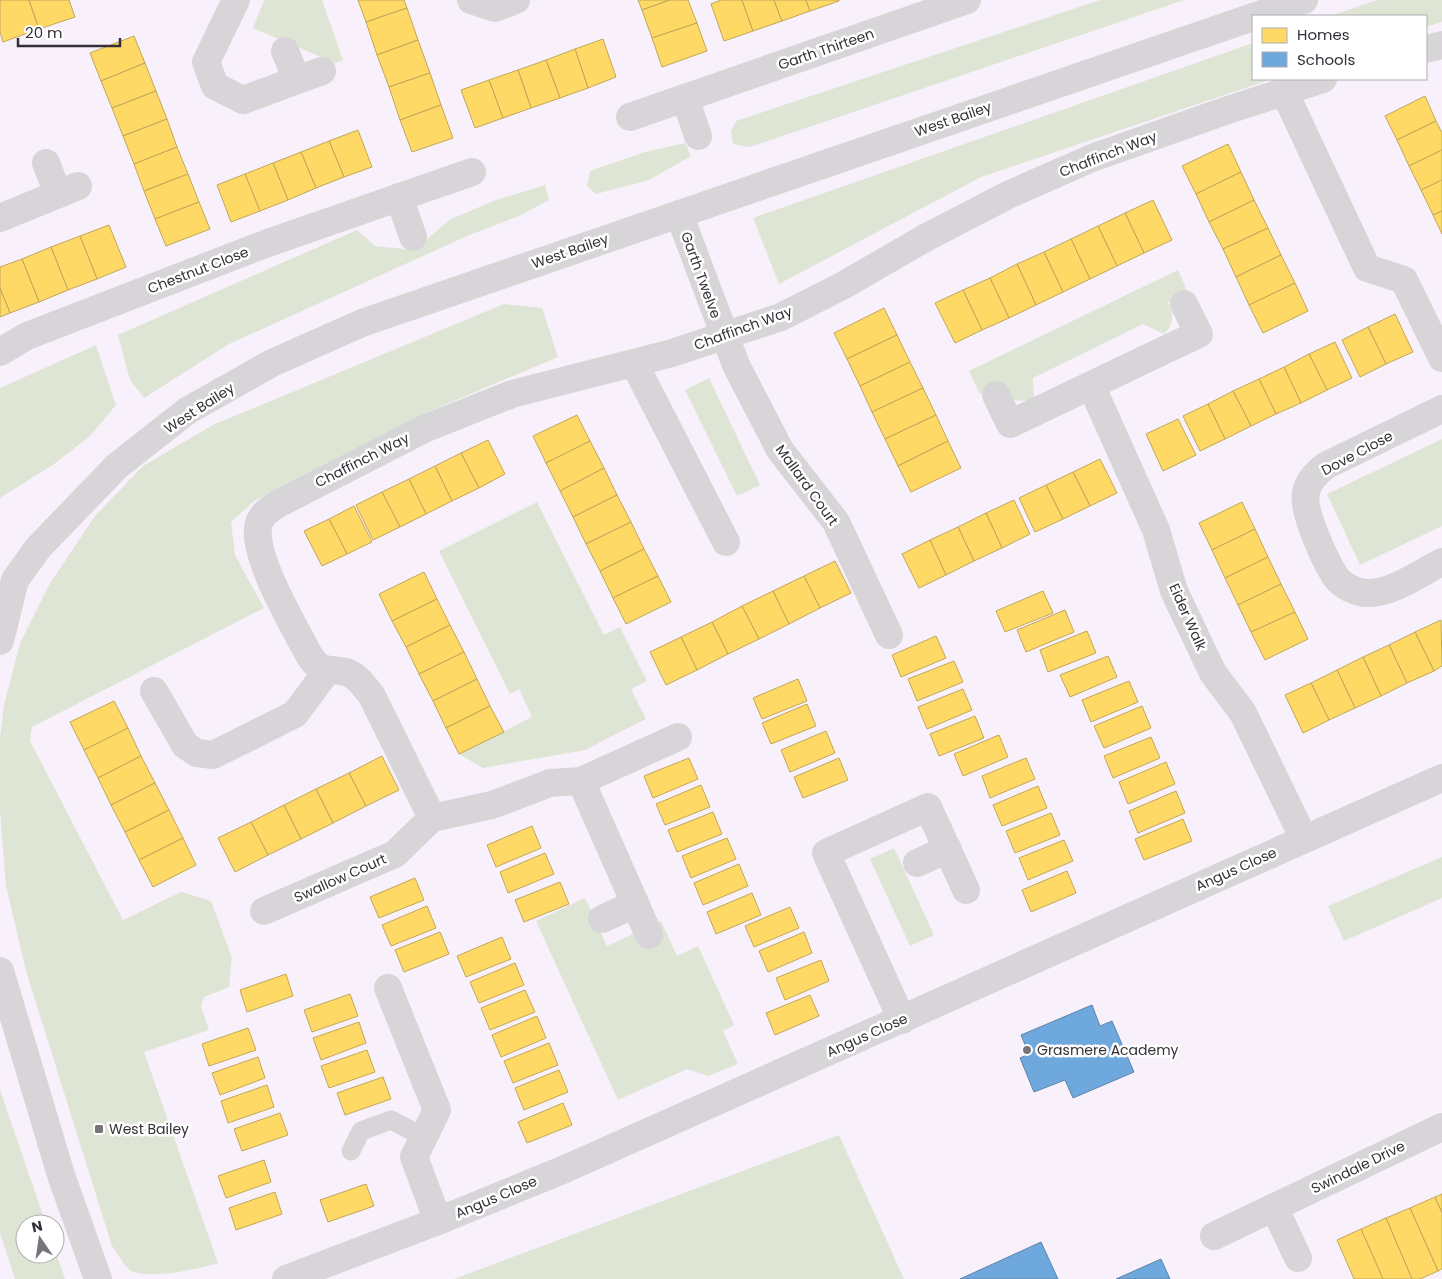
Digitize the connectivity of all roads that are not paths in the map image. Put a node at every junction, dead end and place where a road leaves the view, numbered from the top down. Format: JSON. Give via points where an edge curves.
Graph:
{"nodes":[{"id":1,"x":236,"y":0,"type":"edge"},
{"id":2,"x":471,"y":0,"type":"edge"},
{"id":3,"x":516,"y":0,"type":"edge"},
{"id":4,"x":967,"y":0,"type":"edge"},
{"id":5,"x":1304,"y":0,"type":"edge"},
{"id":6,"x":1261,"y":15,"type":"edge"},
{"id":7,"x":1252,"y":18,"type":"edge"},
{"id":8,"x":1442,"y":46,"type":"edge"},
{"id":9,"x":1427,"y":49,"type":"edge"},
{"id":10,"x":285,"y":51,"type":"dead end"},
{"id":11,"x":1321,"y":80,"type":"edge"},
{"id":12,"x":1284,"y":92,"type":"junction"},
{"id":13,"x":685,"y":98,"type":"junction"},
{"id":14,"x":630,"y":117,"type":"dead end"},
{"id":15,"x":698,"y":136,"type":"dead end"},
{"id":16,"x":46,"y":164,"type":"dead end"},
{"id":17,"x":472,"y":172,"type":"dead end"},
{"id":18,"x":399,"y":197,"type":"junction"},
{"id":19,"x":678,"y":214,"type":"junction"},
{"id":20,"x":0,"y":218,"type":"edge"},
{"id":21,"x":413,"y":237,"type":"dead end"},
{"id":22,"x":1184,"y":304,"type":"dead end"},
{"id":23,"x":724,"y":336,"type":"junction"},
{"id":24,"x":0,"y":352,"type":"edge"},
{"id":25,"x":1442,"y":358,"type":"edge"},
{"id":26,"x":634,"y":363,"type":"junction"},
{"id":27,"x":1091,"y":386,"type":"junction"},
{"id":28,"x":996,"y":395,"type":"dead end"},
{"id":29,"x":1442,"y":409,"type":"edge"},
{"id":30,"x":726,"y":542,"type":"dead end"},
{"id":31,"x":1442,"y":562,"type":"edge"},
{"id":32,"x":8,"y":577,"type":"edge"},
{"id":33,"x":889,"y":635,"type":"dead end"},
{"id":34,"x":0,"y":641,"type":"edge"},
{"id":35,"x":327,"y":671,"type":"junction"},
{"id":36,"x":154,"y":691,"type":"dead end"},
{"id":37,"x":678,"y":737,"type":"dead end"},
{"id":38,"x":1442,"y":778,"type":"edge"},
{"id":39,"x":581,"y":781,"type":"junction"},
{"id":40,"x":432,"y":818,"type":"junction"},
{"id":41,"x":1304,"y":839,"type":"junction"},
{"id":42,"x":948,"y":849,"type":"junction"},
{"id":43,"x":917,"y":863,"type":"dead end"},
{"id":44,"x":966,"y":890,"type":"dead end"},
{"id":45,"x":636,"y":904,"type":"junction"},
{"id":46,"x":264,"y":911,"type":"dead end"},
{"id":47,"x":602,"y":919,"type":"dead end"},
{"id":48,"x":649,"y":936,"type":"dead end"},
{"id":49,"x":0,"y":971,"type":"edge"},
{"id":50,"x":388,"y":988,"type":"dead end"},
{"id":51,"x":902,"y":1020,"type":"junction"},
{"id":52,"x":1442,"y":1127,"type":"edge"},
{"id":53,"x":424,"y":1137,"type":"junction"},
{"id":54,"x":351,"y":1151,"type":"dead end"},
{"id":55,"x":1274,"y":1208,"type":"junction"},
{"id":56,"x":438,"y":1222,"type":"junction"},
{"id":57,"x":1214,"y":1236,"type":"dead end"},
{"id":58,"x":1298,"y":1258,"type":"dead end"},
{"id":59,"x":98,"y":1279,"type":"edge"},
{"id":60,"x":286,"y":1279,"type":"edge"}],
"edges":[{"from":1,"to":10,"type":"street","via":[[206,62],[215,86],[243,100],[309,76]]},
{"from":2,"to":3,"type":"street","via":[[495,8]]},
{"from":4,"to":13,"type":"street","name":"Garth Thirteen"},
{"from":5,"to":6,"type":"street","name":"West Bailey"},
{"from":7,"to":19,"type":"street","name":"West Bailey"},
{"from":8,"to":9,"type":"street"},
{"from":11,"to":12,"type":"street","name":"Chaffinch Way"},
{"from":12,"to":23,"type":"street","name":"Chaffinch Way","via":[[1092,158],[1010,194],[781,317]]},
{"from":12,"to":25,"type":"street","via":[[1367,268],[1404,280]]},
{"from":13,"to":14,"type":"street","name":"Garth Thirteen"},
{"from":13,"to":15,"type":"street"},
{"from":16,"to":20,"type":"street","via":[[68,190]]},
{"from":17,"to":18,"type":"street","name":"Chestnut Close"},
{"from":18,"to":21,"type":"street"},
{"from":18,"to":24,"type":"street","name":"Chestnut Close","via":[[265,244],[27,336]]},
{"from":19,"to":23,"type":"street","name":"Garth Twelve"},
{"from":19,"to":32,"type":"street","name":"West Bailey","via":[[362,322],[272,363],[187,411],[117,466]]},
{"from":22,"to":27,"type":"street","via":[[1199,334]]},
{"from":23,"to":26,"type":"street","name":"Chaffinch Way"},
{"from":23,"to":33,"type":"street","name":"Mallard Court","via":[[780,450],[836,522]]},
{"from":26,"to":30,"type":"street"},
{"from":26,"to":35,"type":"street","name":"Chaffinch Way","via":[[512,394],[424,429],[276,505],[263,515],[258,527],[258,543],[264,562],[314,664]]},
{"from":27,"to":28,"type":"street","via":[[1010,424]]},
{"from":27,"to":41,"type":"street","name":"Eider Walk","via":[[1156,530],[1174,591],[1214,673],[1243,713]]},
{"from":29,"to":31,"type":"street","name":"Dove Close","via":[[1325,466],[1312,477],[1305,506],[1335,576],[1355,590],[1368,593],[1386,590]]},
{"from":32,"to":34,"type":"street","name":"West Bailey"},
{"from":35,"to":36,"type":"street","via":[[295,714],[213,755],[197,753],[185,745]]},
{"from":35,"to":40,"type":"street","via":[[346,672],[359,679],[372,696]]},
{"from":37,"to":39,"type":"street"},
{"from":38,"to":41,"type":"street","name":"Angus Close"},
{"from":39,"to":40,"type":"street","via":[[550,783],[492,805]]},
{"from":39,"to":45,"type":"street"},
{"from":40,"to":46,"type":"street","name":"Swallow Court","via":[[395,854]]},
{"from":41,"to":51,"type":"street","name":"Angus Close"},
{"from":42,"to":43,"type":"street"},
{"from":42,"to":44,"type":"street"},
{"from":42,"to":51,"type":"street","via":[[928,806],[826,853]]},
{"from":45,"to":47,"type":"street"},
{"from":45,"to":48,"type":"street"},
{"from":49,"to":59,"type":"street","via":[[61,1175]]},
{"from":50,"to":53,"type":"street","via":[[437,1110]]},
{"from":51,"to":56,"type":"street","name":"Angus Close"},
{"from":52,"to":55,"type":"street","name":"Swindale Drive"},
{"from":53,"to":54,"type":"lane","via":[[391,1120],[361,1132]]},
{"from":53,"to":56,"type":"street","via":[[414,1157]]},
{"from":55,"to":57,"type":"street","name":"Swindale Drive"},
{"from":55,"to":58,"type":"street"},
{"from":56,"to":60,"type":"street","name":"Angus Close"}]}
